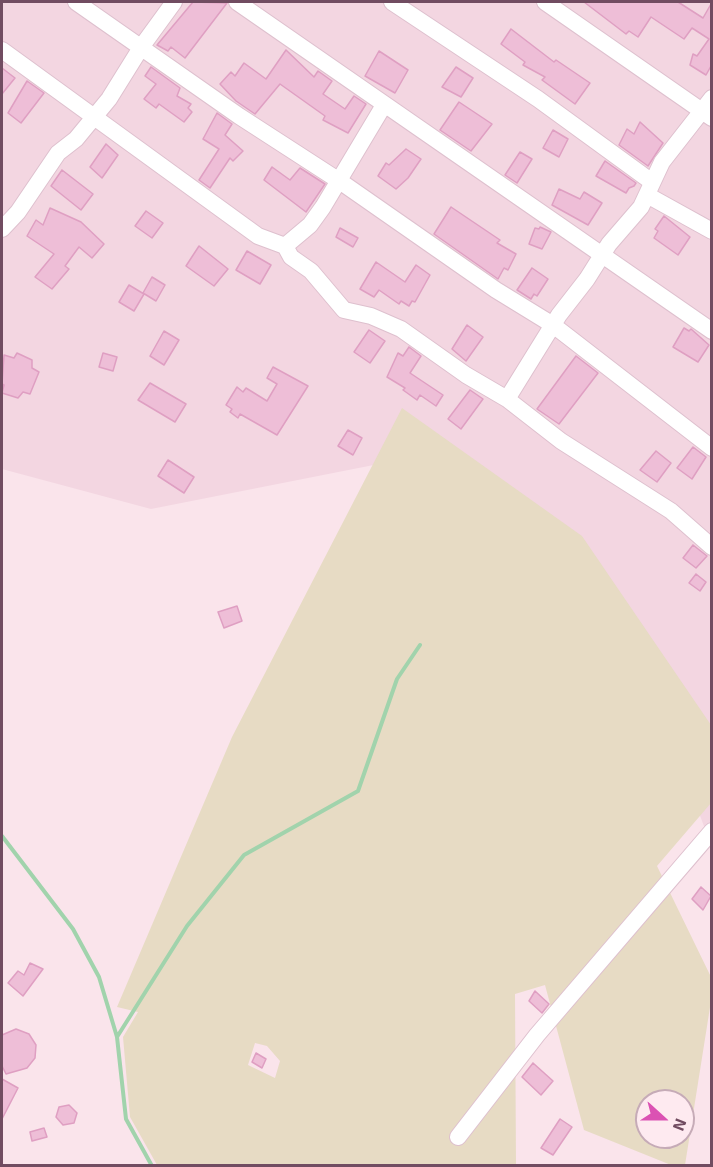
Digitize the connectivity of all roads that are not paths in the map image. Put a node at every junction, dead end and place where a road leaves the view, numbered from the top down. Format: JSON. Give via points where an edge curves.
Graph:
{"nodes":[{"id":1,"x":76,"y":2,"type":"edge"},
{"id":2,"x":174,"y":2,"type":"edge"},
{"id":3,"x":237,"y":2,"type":"edge"},
{"id":4,"x":392,"y":2,"type":"edge"},
{"id":5,"x":545,"y":2,"type":"edge"},
{"id":6,"x":142,"y":46,"type":"junction"},
{"id":7,"x":2,"y":50,"type":"edge"},
{"id":8,"x":384,"y":105,"type":"junction"},
{"id":9,"x":708,"y":109,"type":"edge"},
{"id":10,"x":94,"y":119,"type":"junction"},
{"id":11,"x":341,"y":182,"type":"junction"},
{"id":12,"x":649,"y":189,"type":"junction"},
{"id":13,"x":2,"y":229,"type":"edge"},
{"id":14,"x":711,"y":231,"type":"edge"},
{"id":15,"x":285,"y":246,"type":"junction"},
{"id":16,"x":601,"y":255,"type":"junction"},
{"id":17,"x":553,"y":325,"type":"junction"},
{"id":18,"x":711,"y":331,"type":"edge"},
{"id":19,"x":507,"y":399,"type":"junction"},
{"id":20,"x":711,"y":448,"type":"edge"},
{"id":21,"x":711,"y":547,"type":"edge"},
{"id":22,"x":711,"y":831,"type":"edge"},
{"id":23,"x":458,"y":1137,"type":"dead end"}],
"edges":[{"from":1,"to":6,"type":"street"},
{"from":2,"to":6,"type":"street"},
{"from":3,"to":8,"type":"street"},
{"from":4,"to":12,"type":"street","via":[[538,99]]},
{"from":5,"to":9,"type":"street"},
{"from":6,"to":10,"type":"street"},
{"from":6,"to":11,"type":"street","via":[[239,116]]},
{"from":7,"to":10,"type":"street"},
{"from":8,"to":11,"type":"street"},
{"from":8,"to":16,"type":"street"},
{"from":9,"to":12,"type":"street","via":[[662,162]]},
{"from":10,"to":13,"type":"street","via":[[58,153]]},
{"from":10,"to":15,"type":"street","via":[[258,236]]},
{"from":11,"to":15,"type":"street","via":[[310,225]]},
{"from":11,"to":17,"type":"street"},
{"from":12,"to":14,"type":"street"},
{"from":12,"to":16,"type":"street","via":[[635,215]]},
{"from":15,"to":19,"type":"street","via":[[291,257],[311,271],[344,310],[401,329]]},
{"from":16,"to":17,"type":"street"},
{"from":16,"to":18,"type":"street"},
{"from":17,"to":19,"type":"street"},
{"from":17,"to":20,"type":"street"},
{"from":19,"to":21,"type":"street","via":[[561,441],[671,511]]},
{"from":22,"to":23,"type":"street","via":[[537,1035]]}]}
